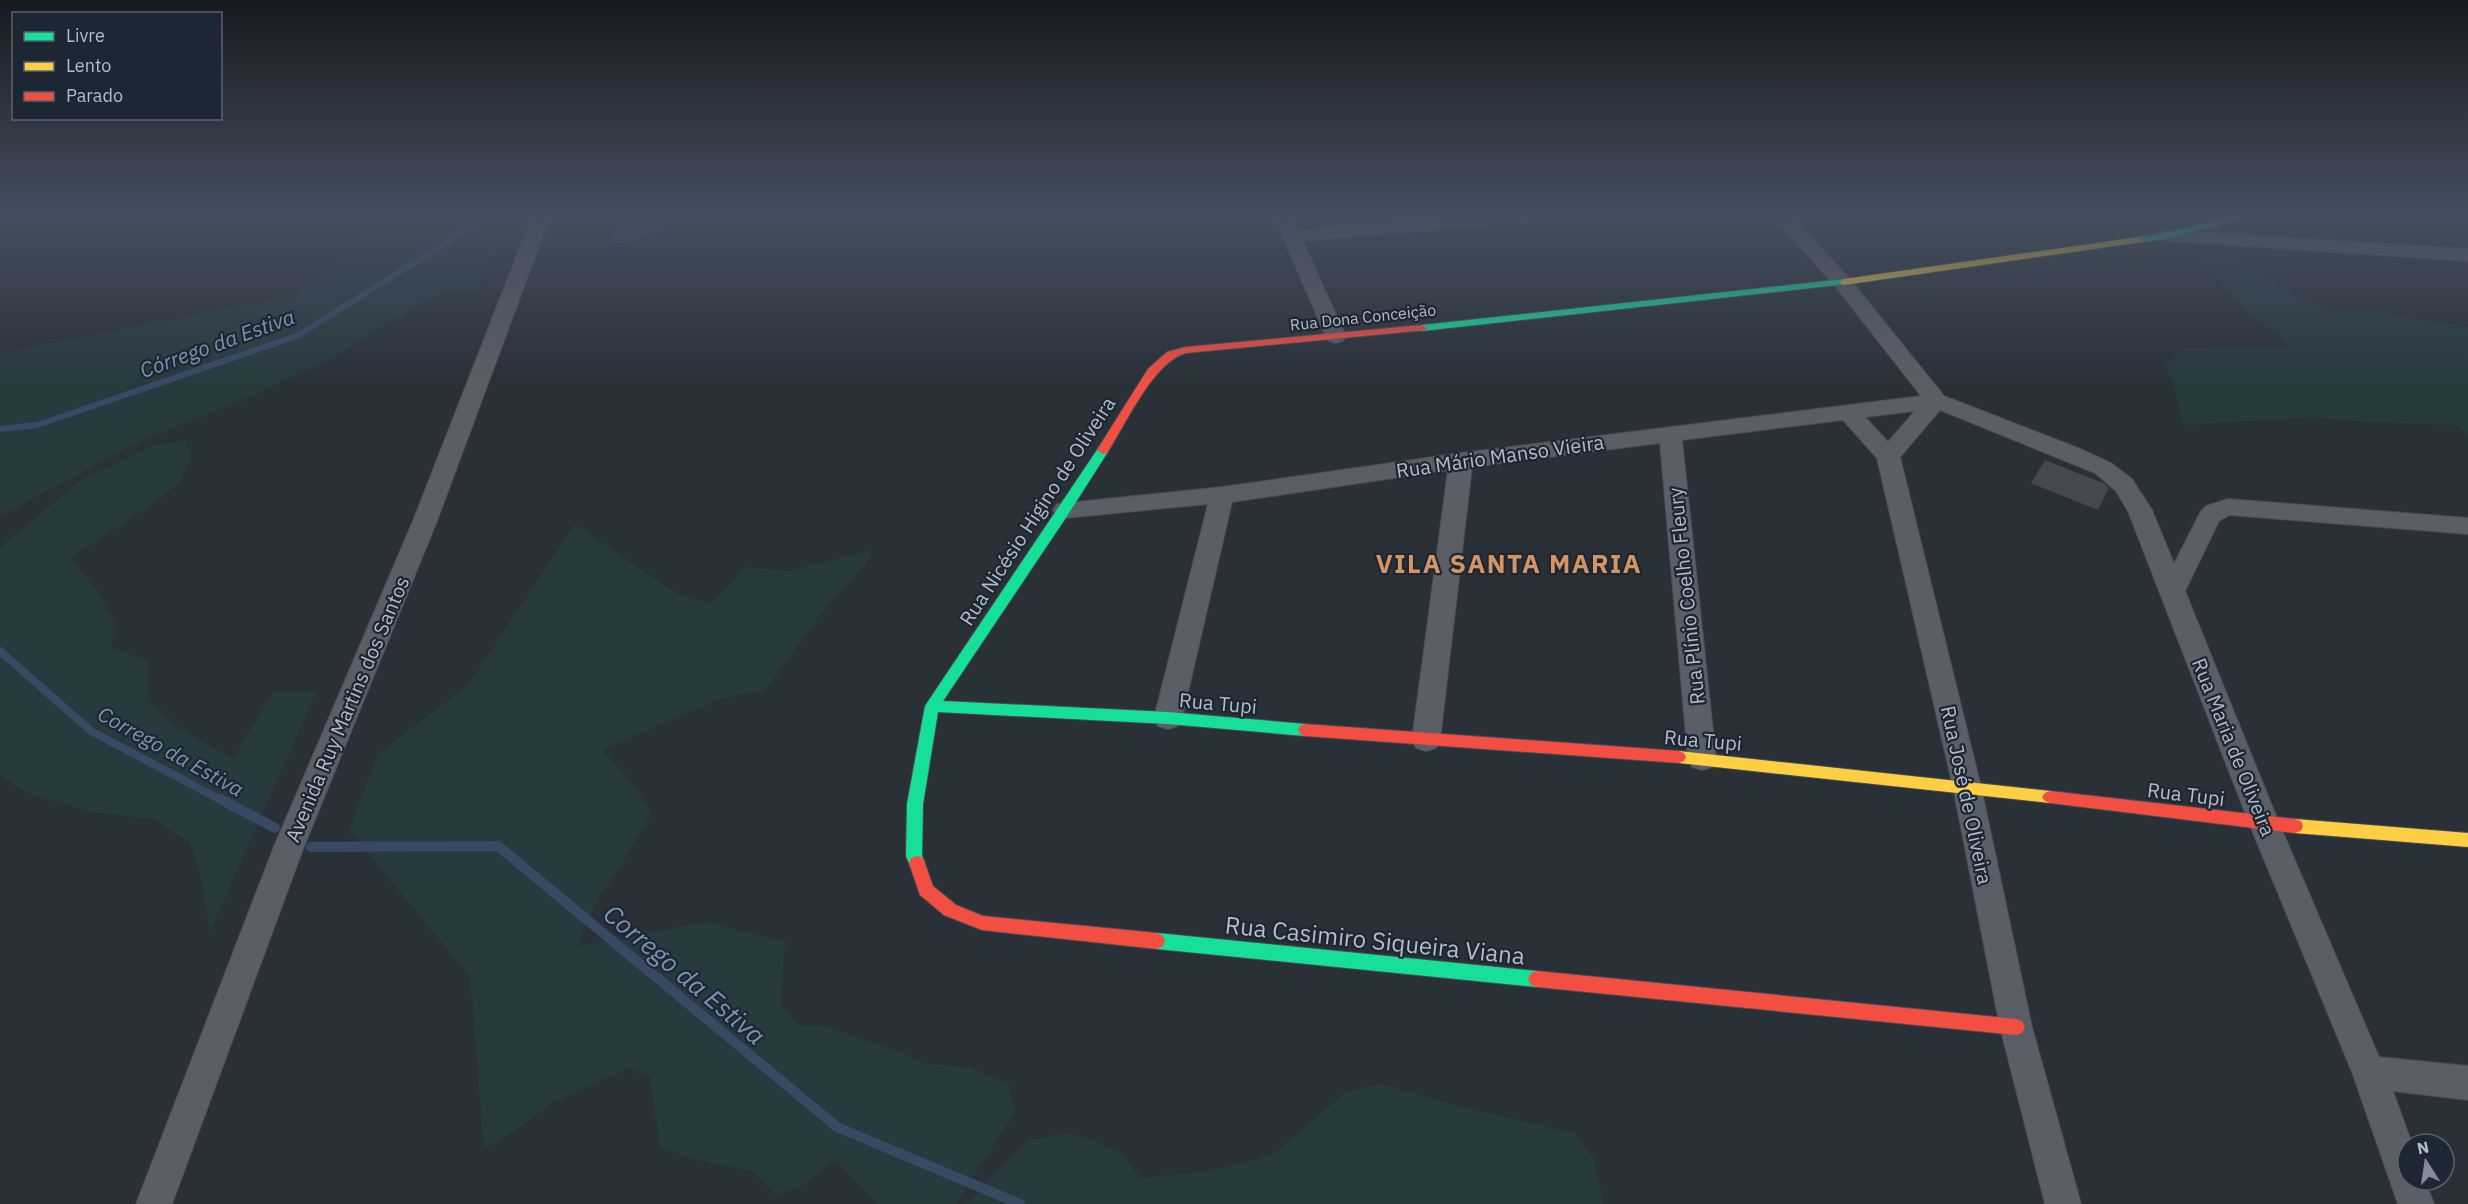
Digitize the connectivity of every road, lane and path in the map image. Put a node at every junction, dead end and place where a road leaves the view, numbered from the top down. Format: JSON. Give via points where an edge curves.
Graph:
{"nodes":[{"id":1,"x":521,"y":270,"type":"edge"},
{"id":2,"x":1308,"y":270,"type":"edge"},
{"id":3,"x":1831,"y":270,"type":"edge"},
{"id":4,"x":1925,"y":270,"type":"edge"},
{"id":5,"x":1842,"y":282,"type":"junction"},
{"id":6,"x":1336,"y":337,"type":"junction"},
{"id":7,"x":1186,"y":350,"type":"joint"},
{"id":8,"x":1936,"y":401,"type":"junction"},
{"id":9,"x":1847,"y":411,"type":"junction"},
{"id":10,"x":1670,"y":434,"type":"junction"},
{"id":11,"x":1888,"y":456,"type":"junction"},
{"id":12,"x":1461,"y":461,"type":"junction"},
{"id":13,"x":1222,"y":495,"type":"junction"},
{"id":14,"x":1065,"y":510,"type":"junction"},
{"id":15,"x":2468,"y":526,"type":"edge"},
{"id":16,"x":2172,"y":592,"type":"junction"},
{"id":17,"x":932,"y":706,"type":"junction"},
{"id":18,"x":1168,"y":718,"type":"junction"},
{"id":19,"x":1426,"y":741,"type":"junction"},
{"id":20,"x":1702,"y":759,"type":"junction"},
{"id":21,"x":1967,"y":787,"type":"junction"},
{"id":22,"x":2264,"y":823,"type":"junction"},
{"id":23,"x":2468,"y":840,"type":"edge"},
{"id":24,"x":2016,"y":1027,"type":"junction"},
{"id":25,"x":2369,"y":1072,"type":"junction"},
{"id":26,"x":2468,"y":1083,"type":"edge"},
{"id":27,"x":154,"y":1204,"type":"edge"},
{"id":28,"x":2063,"y":1204,"type":"edge"},
{"id":29,"x":2416,"y":1204,"type":"edge"}],
"edges":[{"from":1,"to":27,"type":"street","name":"Avenida Ruy Martins dos Santos","via":[[425,521],[288,849]]},
{"from":2,"to":6,"type":"street"},
{"from":3,"to":5,"type":"street"},
{"from":4,"to":5,"type":"street","name":"Rua Dona Conceição"},
{"from":5,"to":6,"type":"street","name":"Rua Dona Conceição"},
{"from":5,"to":8,"type":"street"},
{"from":6,"to":7,"type":"street","name":"Rua Dona Conceição"},
{"from":7,"to":14,"type":"street","name":"Rua Nicésio Higino de Oliveira","via":[[1171,354],[1152,371]]},
{"from":8,"to":9,"type":"street","name":"Rua Mário Manso Vieira"},
{"from":8,"to":11,"type":"street"},
{"from":8,"to":16,"type":"street","name":"Rua Maria de Oliveira","via":[[2103,468],[2124,485],[2140,510]]},
{"from":9,"to":10,"type":"street","name":"Rua Mário Manso Vieira"},
{"from":9,"to":11,"type":"street"},
{"from":10,"to":12,"type":"street","name":"Rua Mário Manso Vieira"},
{"from":10,"to":20,"type":"street","name":"Rua Plínio Coelho Fleury"},
{"from":11,"to":21,"type":"street","name":"Rua José de Oliveira"},
{"from":12,"to":13,"type":"street","name":"Rua Mário Manso Vieira"},
{"from":12,"to":19,"type":"street"},
{"from":13,"to":14,"type":"street","name":"Rua Mário Manso Vieira"},
{"from":13,"to":18,"type":"street"},
{"from":14,"to":17,"type":"street","name":"Rua Nicésio Higino de Oliveira"},
{"from":15,"to":16,"type":"street","via":[[2228,507],[2209,517]]},
{"from":16,"to":22,"type":"street","name":"Rua Maria de Oliveira"},
{"from":17,"to":18,"type":"street","name":"Rua Tupi"},
{"from":17,"to":24,"type":"street","name":"Rua Casimiro Siqueira Viana","via":[[915,804],[914,856],[926,890],[950,910],[982,923]]},
{"from":18,"to":19,"type":"street","name":"Rua Tupi"},
{"from":19,"to":20,"type":"street","name":"Rua Tupi"},
{"from":20,"to":21,"type":"street","name":"Rua Tupi"},
{"from":21,"to":22,"type":"street","name":"Rua Tupi"},
{"from":21,"to":24,"type":"street","name":"Rua José de Oliveira"},
{"from":22,"to":23,"type":"street","name":"Rua Tupi"},
{"from":22,"to":25,"type":"street","name":"Rua Maria de Oliveira"},
{"from":24,"to":28,"type":"street","name":"Rua José de Oliveira"},
{"from":25,"to":26,"type":"street"},
{"from":25,"to":29,"type":"street","name":"Rua Maria de Oliveira"}]}
